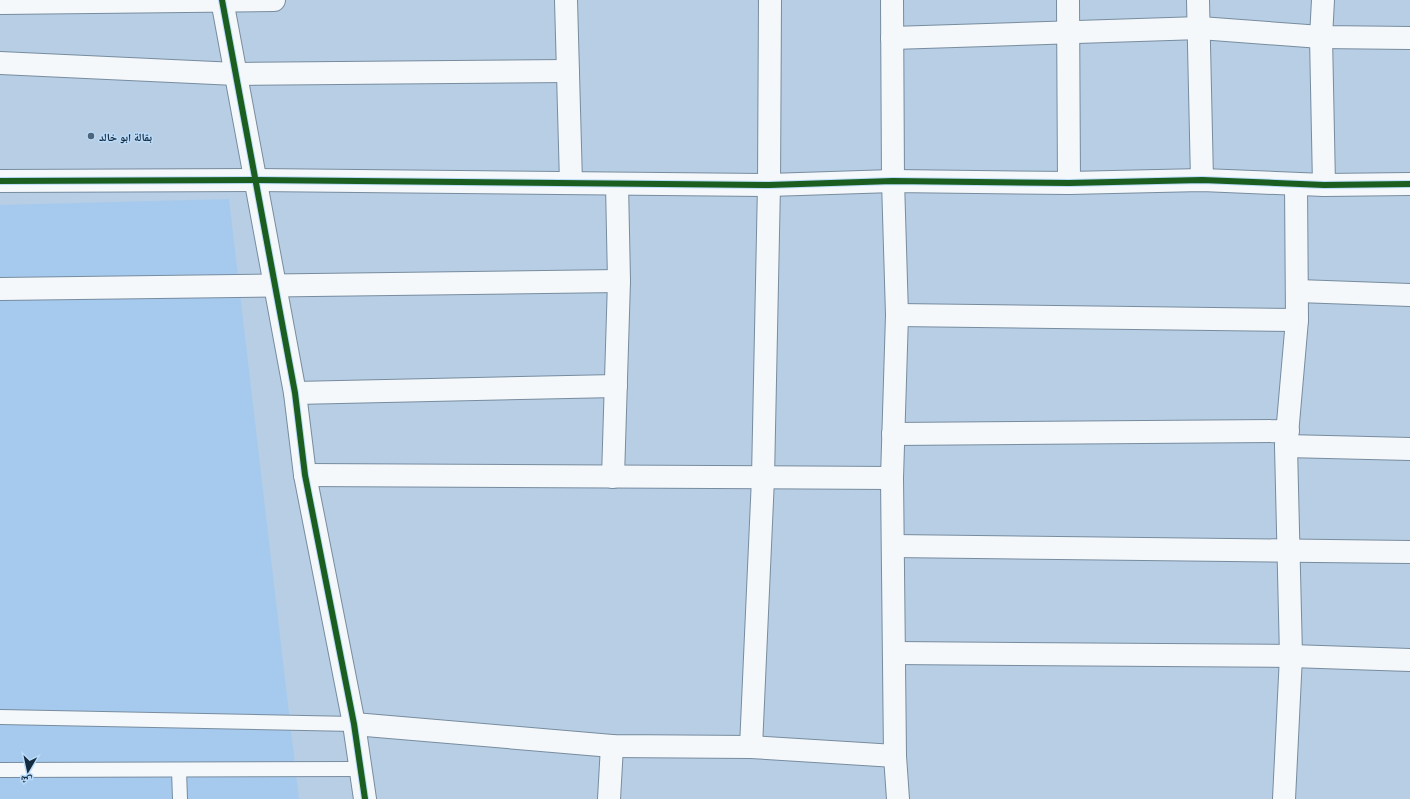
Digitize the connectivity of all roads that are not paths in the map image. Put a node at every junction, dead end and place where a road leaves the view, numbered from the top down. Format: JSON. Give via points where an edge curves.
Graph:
{"nodes":[{"id":1,"x":222,"y":0,"type":"edge"},
{"id":2,"x":274,"y":0,"type":"edge"},
{"id":3,"x":566,"y":0,"type":"edge"},
{"id":4,"x":770,"y":0,"type":"edge"},
{"id":5,"x":892,"y":0,"type":"edge"},
{"id":6,"x":1068,"y":0,"type":"edge"},
{"id":7,"x":1198,"y":0,"type":"edge"},
{"id":8,"x":1323,"y":0,"type":"edge"},
{"id":9,"x":0,"y":3,"type":"edge"},
{"id":10,"x":1200,"y":28,"type":"junction"},
{"id":11,"x":1068,"y":32,"type":"junction"},
{"id":12,"x":1321,"y":37,"type":"junction"},
{"id":13,"x":892,"y":38,"type":"junction"},
{"id":14,"x":1410,"y":38,"type":"edge"},
{"id":15,"x":0,"y":63,"type":"edge"},
{"id":16,"x":568,"y":71,"type":"junction"},
{"id":17,"x":236,"y":74,"type":"junction"},
{"id":18,"x":256,"y":180,"type":"junction"},
{"id":19,"x":1202,"y":180,"type":"junction"},
{"id":20,"x":0,"y":181,"type":"edge"},
{"id":21,"x":893,"y":181,"type":"junction"},
{"id":22,"x":1069,"y":182,"type":"junction"},
{"id":23,"x":571,"y":183,"type":"junction"},
{"id":24,"x":617,"y":184,"type":"junction"},
{"id":25,"x":1296,"y":184,"type":"junction"},
{"id":26,"x":1410,"y":184,"type":"edge"},
{"id":27,"x":768,"y":185,"type":"junction"},
{"id":28,"x":1324,"y":185,"type":"junction"},
{"id":29,"x":619,"y":281,"type":"junction"},
{"id":30,"x":275,"y":284,"type":"junction"},
{"id":31,"x":0,"y":289,"type":"edge"},
{"id":32,"x":1298,"y":291,"type":"junction"},
{"id":33,"x":1410,"y":295,"type":"edge"},
{"id":34,"x":897,"y":315,"type":"junction"},
{"id":35,"x":1297,"y":320,"type":"junction"},
{"id":36,"x":616,"y":386,"type":"junction"},
{"id":37,"x":295,"y":393,"type":"junction"},
{"id":38,"x":893,"y":434,"type":"junction"},
{"id":39,"x":1287,"y":438,"type":"junction"},
{"id":40,"x":1410,"y":450,"type":"edge"},
{"id":41,"x":305,"y":475,"type":"junction"},
{"id":42,"x":613,"y":477,"type":"junction"},
{"id":43,"x":763,"y":478,"type":"junction"},
{"id":44,"x":892,"y":478,"type":"junction"},
{"id":45,"x":893,"y":546,"type":"junction"},
{"id":46,"x":1290,"y":550,"type":"junction"},
{"id":47,"x":1410,"y":552,"type":"edge"},
{"id":48,"x":895,"y":653,"type":"junction"},
{"id":49,"x":1291,"y":656,"type":"junction"},
{"id":50,"x":1410,"y":660,"type":"edge"},
{"id":51,"x":0,"y":717,"type":"edge"},
{"id":52,"x":354,"y":724,"type":"junction"},
{"id":53,"x":612,"y":746,"type":"junction"},
{"id":54,"x":751,"y":747,"type":"junction"},
{"id":55,"x":895,"y":756,"type":"junction"},
{"id":56,"x":0,"y":770,"type":"edge"},
{"id":57,"x":179,"y":770,"type":"junction"},
{"id":58,"x":360,"y":770,"type":"junction"},
{"id":59,"x":180,"y":799,"type":"edge"},
{"id":60,"x":365,"y":799,"type":"edge"},
{"id":61,"x":608,"y":799,"type":"edge"},
{"id":62,"x":898,"y":799,"type":"edge"},
{"id":63,"x":1284,"y":799,"type":"edge"}],
"edges":[{"from":1,"to":2,"type":"street"},
{"from":1,"to":9,"type":"street"},
{"from":1,"to":17,"type":"street"},
{"from":3,"to":16,"type":"street"},
{"from":4,"to":27,"type":"street"},
{"from":5,"to":13,"type":"street"},
{"from":6,"to":11,"type":"street"},
{"from":7,"to":10,"type":"street"},
{"from":8,"to":12,"type":"street"},
{"from":10,"to":11,"type":"street"},
{"from":10,"to":12,"type":"street"},
{"from":10,"to":19,"type":"street"},
{"from":11,"to":13,"type":"street"},
{"from":11,"to":22,"type":"street"},
{"from":12,"to":14,"type":"street"},
{"from":12,"to":28,"type":"street"},
{"from":13,"to":21,"type":"street"},
{"from":15,"to":17,"type":"street"},
{"from":16,"to":17,"type":"street"},
{"from":16,"to":23,"type":"street"},
{"from":17,"to":18,"type":"street"},
{"from":18,"to":20,"type":"street"},
{"from":18,"to":23,"type":"street"},
{"from":18,"to":30,"type":"street"},
{"from":19,"to":22,"type":"street"},
{"from":19,"to":25,"type":"street"},
{"from":21,"to":22,"type":"street"},
{"from":21,"to":27,"type":"street"},
{"from":21,"to":34,"type":"street"},
{"from":23,"to":24,"type":"street"},
{"from":24,"to":27,"type":"street"},
{"from":24,"to":29,"type":"street"},
{"from":25,"to":28,"type":"street"},
{"from":25,"to":32,"type":"street"},
{"from":26,"to":28,"type":"street"},
{"from":27,"to":43,"type":"street"},
{"from":29,"to":30,"type":"street"},
{"from":29,"to":36,"type":"street"},
{"from":30,"to":31,"type":"street"},
{"from":30,"to":37,"type":"street"},
{"from":32,"to":33,"type":"street"},
{"from":32,"to":35,"type":"street"},
{"from":34,"to":35,"type":"street"},
{"from":34,"to":38,"type":"street"},
{"from":35,"to":39,"type":"street"},
{"from":36,"to":37,"type":"street"},
{"from":36,"to":42,"type":"street"},
{"from":37,"to":41,"type":"street"},
{"from":38,"to":39,"type":"street"},
{"from":38,"to":44,"type":"street"},
{"from":39,"to":40,"type":"street"},
{"from":39,"to":46,"type":"street"},
{"from":41,"to":42,"type":"street"},
{"from":41,"to":52,"type":"street"},
{"from":42,"to":43,"type":"street"},
{"from":43,"to":44,"type":"street"},
{"from":43,"to":54,"type":"street"},
{"from":44,"to":45,"type":"street"},
{"from":45,"to":46,"type":"street"},
{"from":45,"to":48,"type":"street"},
{"from":46,"to":47,"type":"street"},
{"from":46,"to":49,"type":"street"},
{"from":48,"to":49,"type":"street"},
{"from":48,"to":55,"type":"street"},
{"from":49,"to":50,"type":"street"},
{"from":49,"to":63,"type":"street"},
{"from":51,"to":52,"type":"lane"},
{"from":52,"to":53,"type":"street"},
{"from":52,"to":58,"type":"street"},
{"from":53,"to":54,"type":"street"},
{"from":53,"to":61,"type":"street"},
{"from":54,"to":55,"type":"street"},
{"from":55,"to":62,"type":"street"},
{"from":56,"to":57,"type":"lane"},
{"from":57,"to":58,"type":"lane"},
{"from":57,"to":59,"type":"lane"},
{"from":58,"to":60,"type":"street"}]}
